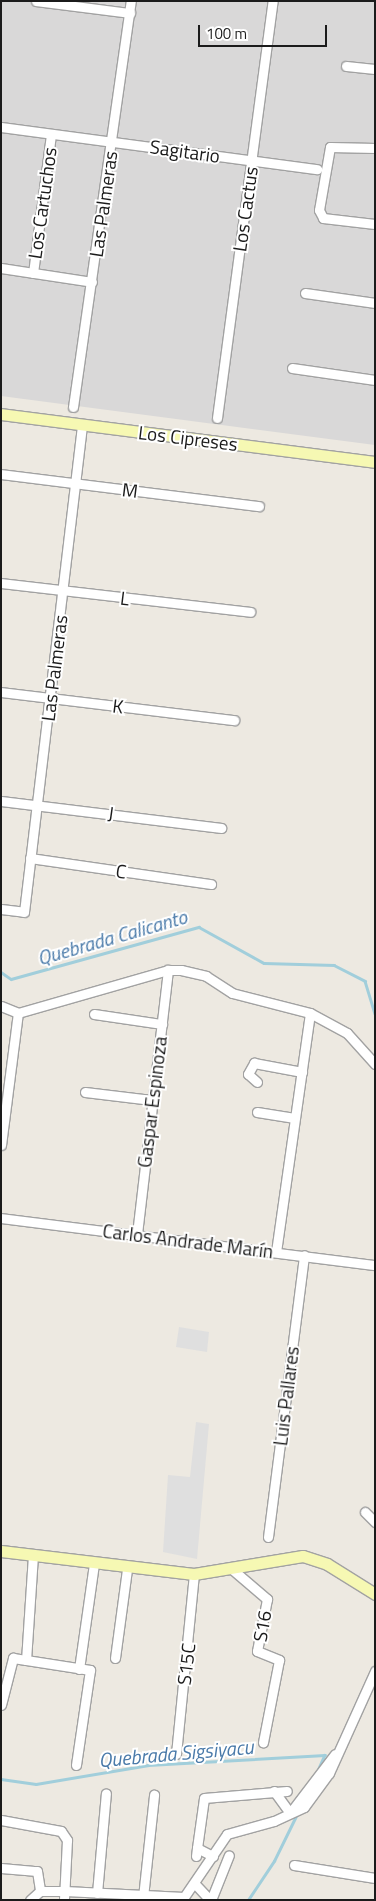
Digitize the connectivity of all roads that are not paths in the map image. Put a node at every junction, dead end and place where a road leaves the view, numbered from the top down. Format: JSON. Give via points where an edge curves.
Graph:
{"nodes":[{"id":1,"x":36,"y":1,"type":"edge"},
{"id":2,"x":131,"y":1,"type":"edge"},
{"id":3,"x":273,"y":1,"type":"edge"},
{"id":4,"x":130,"y":14,"type":"junction"},
{"id":5,"x":346,"y":66,"type":"dead end"},
{"id":6,"x":375,"y":70,"type":"edge"},
{"id":7,"x":1,"y":127,"type":"edge"},
{"id":8,"x":51,"y":134,"type":"junction"},
{"id":9,"x":113,"y":141,"type":"junction"},
{"id":10,"x":375,"y":148,"type":"edge"},
{"id":11,"x":252,"y":160,"type":"junction"},
{"id":12,"x":317,"y":169,"type":"dead end"},
{"id":13,"x":375,"y":224,"type":"edge"},
{"id":14,"x":1,"y":268,"type":"edge"},
{"id":15,"x":33,"y":273,"type":"junction"},
{"id":16,"x":92,"y":282,"type":"junction"},
{"id":17,"x":305,"y":293,"type":"dead end"},
{"id":18,"x":375,"y":303,"type":"edge"},
{"id":19,"x":292,"y":368,"type":"dead end"},
{"id":20,"x":375,"y":380,"type":"edge"},
{"id":21,"x":73,"y":407,"type":"dead end"},
{"id":22,"x":1,"y":414,"type":"edge"},
{"id":23,"x":217,"y":418,"type":"dead end"},
{"id":24,"x":82,"y":424,"type":"junction"},
{"id":25,"x":375,"y":462,"type":"edge"},
{"id":26,"x":1,"y":474,"type":"edge"},
{"id":27,"x":76,"y":484,"type":"junction"},
{"id":28,"x":259,"y":506,"type":"dead end"},
{"id":29,"x":1,"y":583,"type":"edge"},
{"id":30,"x":64,"y":591,"type":"junction"},
{"id":31,"x":250,"y":612,"type":"dead end"},
{"id":32,"x":1,"y":692,"type":"edge"},
{"id":33,"x":50,"y":698,"type":"junction"},
{"id":34,"x":234,"y":720,"type":"dead end"},
{"id":35,"x":1,"y":801,"type":"edge"},
{"id":36,"x":36,"y":803,"type":"junction"},
{"id":37,"x":220,"y":828,"type":"dead end"},
{"id":38,"x":30,"y":858,"type":"junction"},
{"id":39,"x":211,"y":884,"type":"dead end"},
{"id":40,"x":1,"y":909,"type":"edge"},
{"id":41,"x":168,"y":970,"type":"junction"},
{"id":42,"x":1,"y":1006,"type":"edge"},
{"id":43,"x":18,"y":1013,"type":"junction"},
{"id":44,"x":310,"y":1013,"type":"junction"},
{"id":45,"x":94,"y":1014,"type":"dead end"},
{"id":46,"x":162,"y":1024,"type":"junction"},
{"id":47,"x":375,"y":1064,"type":"edge"},
{"id":48,"x":302,"y":1072,"type":"junction"},
{"id":49,"x":257,"y":1082,"type":"dead end"},
{"id":50,"x":85,"y":1092,"type":"dead end"},
{"id":51,"x":152,"y":1100,"type":"junction"},
{"id":52,"x":257,"y":1112,"type":"dead end"},
{"id":53,"x":295,"y":1118,"type":"junction"},
{"id":54,"x":1,"y":1145,"type":"edge"},
{"id":55,"x":1,"y":1218,"type":"edge"},
{"id":56,"x":137,"y":1234,"type":"junction"},
{"id":57,"x":276,"y":1252,"type":"junction"},
{"id":58,"x":304,"y":1255,"type":"junction"},
{"id":59,"x":375,"y":1265,"type":"edge"},
{"id":60,"x":365,"y":1512,"type":"dead end"},
{"id":61,"x":375,"y":1522,"type":"edge"},
{"id":62,"x":268,"y":1537,"type":"dead end"},
{"id":63,"x":1,"y":1551,"type":"edge"},
{"id":64,"x":33,"y":1555,"type":"junction"},
{"id":65,"x":94,"y":1564,"type":"junction"},
{"id":66,"x":127,"y":1568,"type":"junction"},
{"id":67,"x":234,"y":1570,"type":"junction"},
{"id":68,"x":194,"y":1574,"type":"junction"},
{"id":69,"x":375,"y":1594,"type":"edge"},
{"id":70,"x":116,"y":1658,"type":"dead end"},
{"id":71,"x":26,"y":1660,"type":"junction"},
{"id":72,"x":79,"y":1668,"type":"junction"},
{"id":73,"x":375,"y":1672,"type":"edge"},
{"id":74,"x":1,"y":1705,"type":"edge"},
{"id":75,"x":263,"y":1742,"type":"dead end"},
{"id":76,"x":176,"y":1754,"type":"dead end"},
{"id":77,"x":76,"y":1765,"type":"dead end"},
{"id":78,"x":274,"y":1791,"type":"junction"},
{"id":79,"x":286,"y":1791,"type":"dead end"},
{"id":80,"x":106,"y":1792,"type":"dead end"},
{"id":81,"x":154,"y":1795,"type":"dead end"},
{"id":82,"x":290,"y":1814,"type":"junction"},
{"id":83,"x":1,"y":1820,"type":"edge"},
{"id":84,"x":229,"y":1855,"type":"dead end"},
{"id":85,"x":213,"y":1856,"type":"junction"},
{"id":86,"x":294,"y":1865,"type":"dead end"},
{"id":87,"x":1,"y":1868,"type":"edge"},
{"id":88,"x":375,"y":1878,"type":"edge"},
{"id":89,"x":196,"y":1885,"type":"junction"},
{"id":90,"x":40,"y":1891,"type":"junction"},
{"id":91,"x":97,"y":1893,"type":"junction"},
{"id":92,"x":64,"y":1895,"type":"edge"},
{"id":93,"x":108,"y":1897,"type":"edge"},
{"id":94,"x":144,"y":1897,"type":"junction"},
{"id":95,"x":30,"y":1900,"type":"edge"},
{"id":96,"x":211,"y":1900,"type":"edge"}],
"edges":[{"from":1,"to":4,"type":"street"},
{"from":2,"to":4,"type":"street","name":"Las Palmeras"},
{"from":3,"to":11,"type":"street","name":"Los Cactus"},
{"from":4,"to":9,"type":"street","name":"Las Palmeras"},
{"from":5,"to":6,"type":"street"},
{"from":7,"to":8,"type":"street","name":"Sagitario"},
{"from":8,"to":9,"type":"street","name":"Sagitario"},
{"from":8,"to":15,"type":"street","name":"Los Cartuchos"},
{"from":9,"to":11,"type":"street","name":"Sagitario"},
{"from":9,"to":16,"type":"street","name":"Las Palmeras"},
{"from":10,"to":13,"type":"street","via":[[330,147],[321,215]]},
{"from":11,"to":12,"type":"street","name":"Sagitario"},
{"from":11,"to":23,"type":"street","name":"Los Cactus"},
{"from":14,"to":15,"type":"street"},
{"from":15,"to":16,"type":"street"},
{"from":16,"to":21,"type":"street","name":"Las Palmeras"},
{"from":17,"to":18,"type":"street"},
{"from":19,"to":20,"type":"street"},
{"from":22,"to":24,"type":"street","name":"Los Cipreses"},
{"from":24,"to":25,"type":"street","name":"Los Cipreses"},
{"from":24,"to":27,"type":"street","name":"Las Palmeras"},
{"from":26,"to":27,"type":"street","name":"M"},
{"from":27,"to":28,"type":"street","name":"M"},
{"from":27,"to":30,"type":"street","name":"Las Palmeras"},
{"from":29,"to":30,"type":"street","name":"L"},
{"from":30,"to":31,"type":"street","name":"L"},
{"from":30,"to":33,"type":"street","name":"Las Palmeras"},
{"from":32,"to":33,"type":"street","name":"K"},
{"from":33,"to":34,"type":"street","name":"K"},
{"from":33,"to":36,"type":"street","name":"Las Palmeras"},
{"from":35,"to":36,"type":"street","name":"J"},
{"from":36,"to":37,"type":"street","name":"J"},
{"from":36,"to":38,"type":"street","name":"Las Palmeras"},
{"from":38,"to":39,"type":"street","name":"C"},
{"from":38,"to":40,"type":"street","name":"Las Palmeras","via":[[24,912]]},
{"from":41,"to":43,"type":"street"},
{"from":41,"to":44,"type":"street","via":[[206,976],[232,993]]},
{"from":41,"to":46,"type":"street","name":"Gaspar Espinoza"},
{"from":42,"to":43,"type":"street"},
{"from":43,"to":54,"type":"street"},
{"from":44,"to":47,"type":"street","via":[[347,1033]]},
{"from":44,"to":48,"type":"street"},
{"from":45,"to":46,"type":"street"},
{"from":46,"to":51,"type":"street","name":"Gaspar Espinoza"},
{"from":48,"to":49,"type":"street","via":[[254,1063],[248,1074]]},
{"from":48,"to":53,"type":"street"},
{"from":50,"to":51,"type":"street"},
{"from":51,"to":56,"type":"street","name":"Gaspar Espinoza"},
{"from":52,"to":53,"type":"street"},
{"from":53,"to":57,"type":"street","via":[[284,1165]]},
{"from":55,"to":56,"type":"street","name":"Carlos Andrade Marín"},
{"from":56,"to":57,"type":"street","name":"Carlos Andrade Marín"},
{"from":57,"to":58,"type":"street","name":"Carlos Andrade Marín"},
{"from":58,"to":59,"type":"street","name":"Carlos Andrade Marín"},
{"from":58,"to":62,"type":"street","name":"Luis Pallares"},
{"from":60,"to":61,"type":"street"},
{"from":63,"to":64,"type":"street"},
{"from":64,"to":65,"type":"street"},
{"from":64,"to":71,"type":"street"},
{"from":65,"to":66,"type":"street"},
{"from":65,"to":72,"type":"street"},
{"from":66,"to":68,"type":"street"},
{"from":66,"to":70,"type":"street"},
{"from":67,"to":68,"type":"street"},
{"from":67,"to":69,"type":"street","via":[[287,1557],[312,1558]]},
{"from":67,"to":75,"type":"street","name":"S16","via":[[267,1599],[257,1651],[279,1660]]},
{"from":68,"to":76,"type":"street","name":"S15C"},
{"from":71,"to":72,"type":"street"},
{"from":71,"to":74,"type":"street","via":[[13,1658]]},
{"from":72,"to":77,"type":"street","via":[[90,1670]]},
{"from":73,"to":82,"type":"street","via":[[321,1786],[304,1807]]},
{"from":78,"to":79,"type":"street"},
{"from":78,"to":82,"type":"street"},
{"from":78,"to":85,"type":"street","via":[[204,1798],[197,1852]]},
{"from":80,"to":91,"type":"street"},
{"from":81,"to":94,"type":"street"},
{"from":82,"to":85,"type":"street","via":[[227,1834]]},
{"from":83,"to":92,"type":"street","via":[[61,1831],[67,1840]]},
{"from":84,"to":96,"type":"street"},
{"from":85,"to":89,"type":"street"},
{"from":86,"to":88,"type":"street"},
{"from":87,"to":90,"type":"street","via":[[37,1871],[41,1874]]},
{"from":89,"to":94,"type":"street","via":[[176,1900]]},
{"from":89,"to":96,"type":"street"},
{"from":90,"to":92,"type":"street"},
{"from":90,"to":95,"type":"street"},
{"from":91,"to":92,"type":"street"},
{"from":91,"to":93,"type":"street"},
{"from":93,"to":94,"type":"street"}]}
